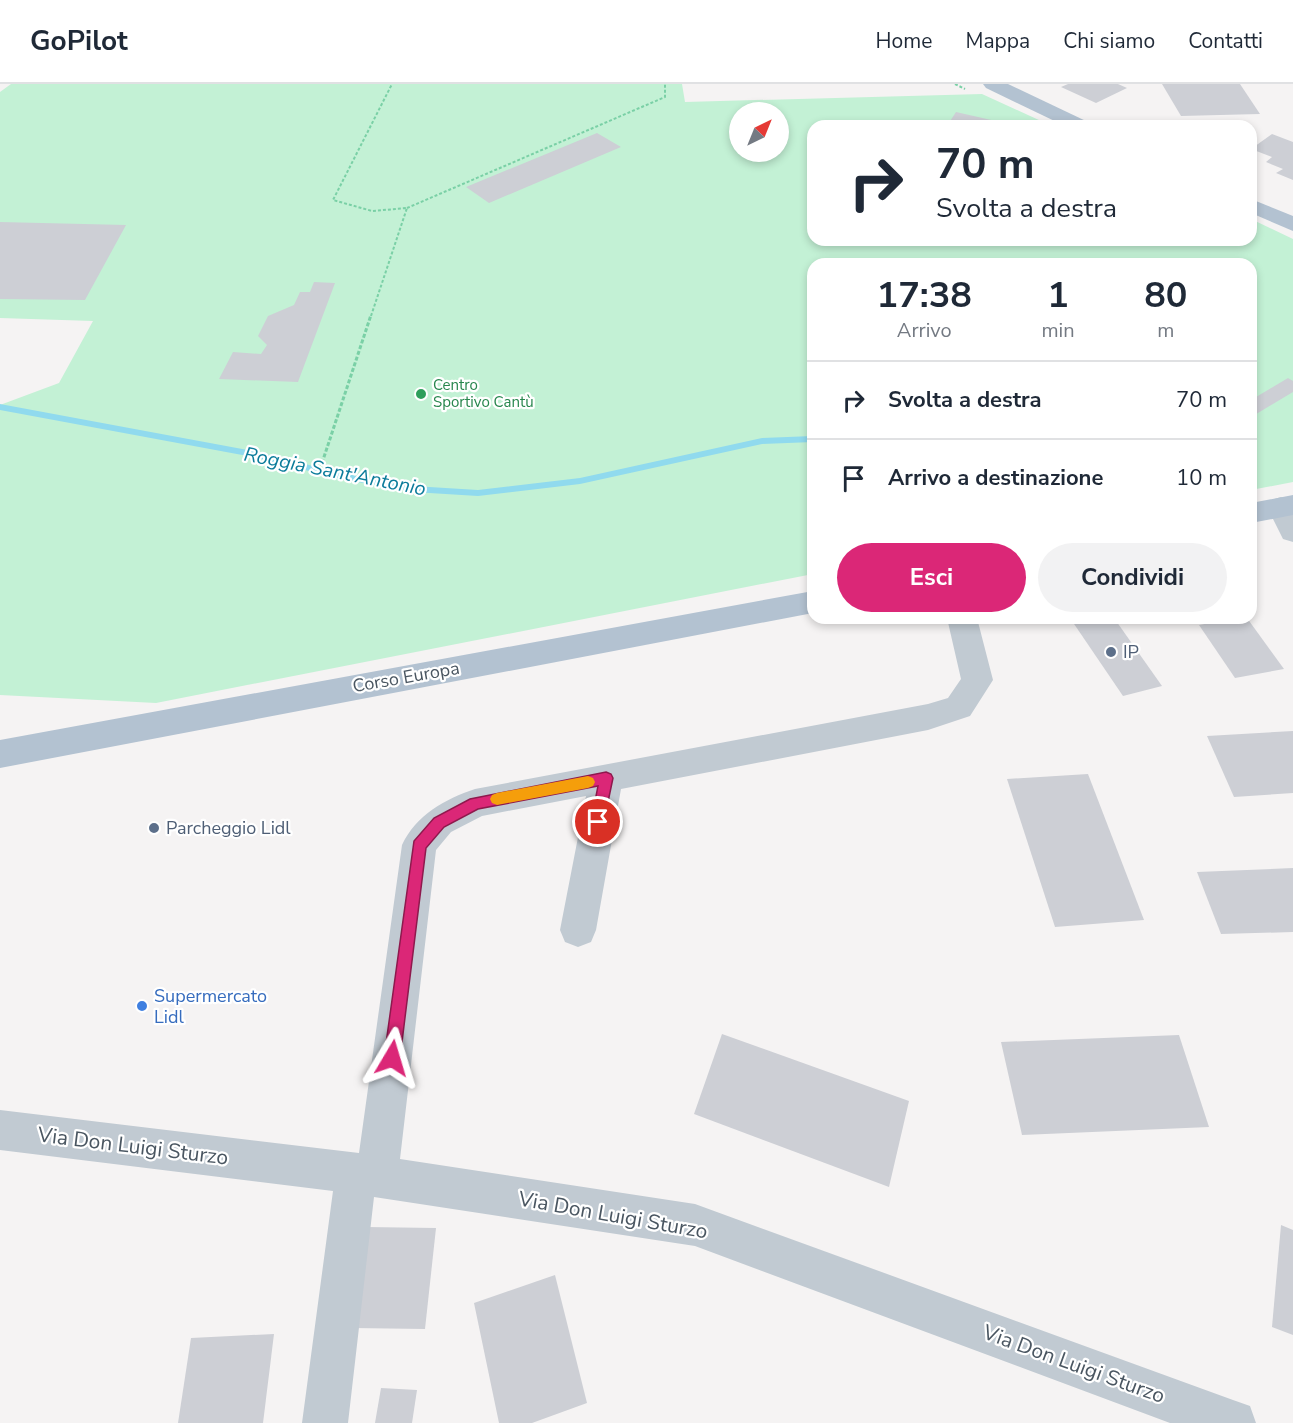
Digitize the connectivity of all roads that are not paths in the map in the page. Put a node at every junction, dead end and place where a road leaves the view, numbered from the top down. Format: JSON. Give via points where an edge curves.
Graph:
{"nodes":[{"id":1,"x":993,"y":84,"type":"edge"},
{"id":2,"x":1068,"y":120,"type":"edge"},
{"id":3,"x":1257,"y":208,"type":"edge"},
{"id":4,"x":1293,"y":224,"type":"edge"},
{"id":5,"x":1257,"y":513,"type":"edge"},
{"id":6,"x":1289,"y":515,"type":"edge"},
{"id":7,"x":807,"y":603,"type":"edge"},
{"id":8,"x":963,"y":624,"type":"edge"},
{"id":9,"x":0,"y":754,"type":"edge"},
{"id":10,"x":606,"y":778,"type":"junction"},
{"id":11,"x":578,"y":930,"type":"dead end"},
{"id":12,"x":0,"y":1130,"type":"edge"},
{"id":13,"x":366,"y":1174,"type":"junction"},
{"id":14,"x":325,"y":1423,"type":"edge"},
{"id":15,"x":1233,"y":1423,"type":"edge"}],
"edges":[{"from":1,"to":2,"type":"main road"},
{"from":3,"to":4,"type":"main road"},
{"from":5,"to":6,"type":"main road"},
{"from":7,"to":9,"type":"main road","name":"Corso Europa"},
{"from":8,"to":10,"type":"street","via":[[977,680],[959,707],[928,717]]},
{"from":10,"to":11,"type":"street"},
{"from":10,"to":13,"type":"street","via":[[475,803],[439,822],[419,845]]},
{"from":12,"to":13,"type":"street","name":"Via Don Luigi Sturzo"},
{"from":13,"to":14,"type":"street"},
{"from":13,"to":15,"type":"street","name":"Via Don Luigi Sturzo","via":[[695,1225]]}]}
